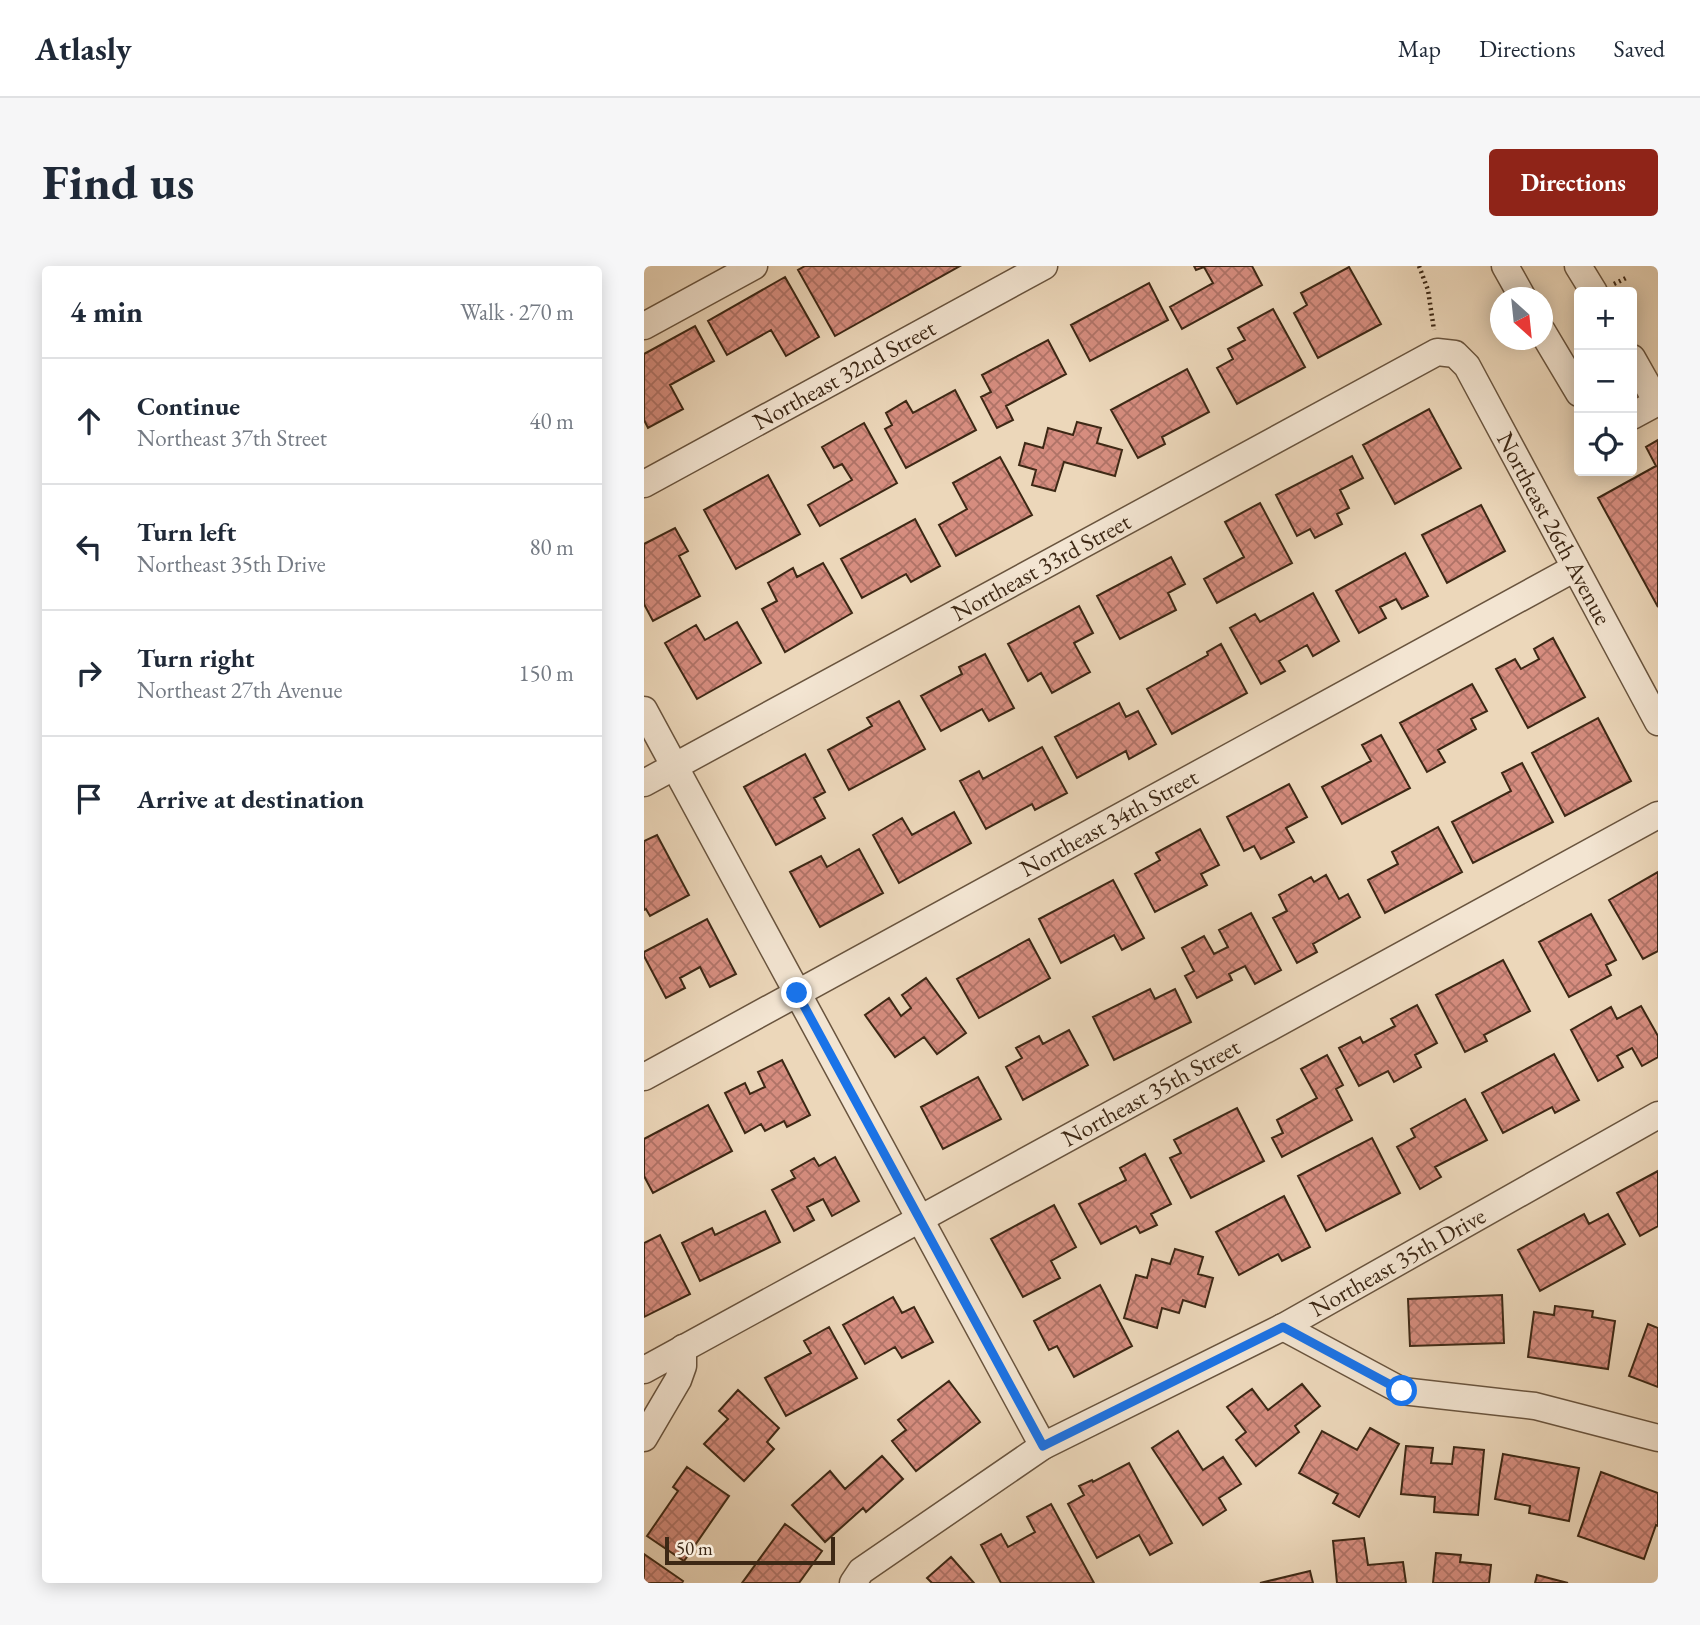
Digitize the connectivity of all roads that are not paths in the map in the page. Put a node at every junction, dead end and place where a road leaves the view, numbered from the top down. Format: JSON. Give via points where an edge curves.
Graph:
{"nodes":[{"id":1,"x":754,"y":266,"type":"edge"},
{"id":2,"x":1044,"y":266,"type":"edge"},
{"id":3,"x":1505,"y":266,"type":"edge"},
{"id":4,"x":1578,"y":266,"type":"edge"},
{"id":5,"x":1517,"y":287,"type":"edge"},
{"id":6,"x":1591,"y":287,"type":"edge"},
{"id":7,"x":644,"y":326,"type":"edge"},
{"id":8,"x":1553,"y":349,"type":"edge"},
{"id":9,"x":1437,"y":352,"type":"joint"},
{"id":10,"x":1637,"y":366,"type":"edge"},
{"id":11,"x":1574,"y":385,"type":"edge"},
{"id":12,"x":1658,"y":402,"type":"edge"},
{"id":13,"x":1637,"y":413,"type":"edge"},
{"id":14,"x":646,"y":478,"type":"edge"},
{"id":15,"x":1575,"y":568,"type":"junction"},
{"id":16,"x":644,"y":710,"type":"edge"},
{"id":17,"x":1658,"y":722,"type":"edge"},
{"id":18,"x":675,"y":766,"type":"junction"},
{"id":19,"x":644,"y":783,"type":"edge"},
{"id":20,"x":1658,"y":815,"type":"edge"},
{"id":21,"x":797,"y":993,"type":"junction"},
{"id":22,"x":644,"y":1077,"type":"edge"},
{"id":23,"x":1658,"y":1115,"type":"edge"},
{"id":24,"x":920,"y":1219,"type":"junction"},
{"id":25,"x":1283,"y":1327,"type":"junction"},
{"id":26,"x":683,"y":1348,"type":"junction"},
{"id":27,"x":644,"y":1370,"type":"edge"},
{"id":28,"x":644,"y":1438,"type":"edge"},
{"id":29,"x":1658,"y":1438,"type":"edge"},
{"id":30,"x":1043,"y":1446,"type":"junction"},
{"id":31,"x":853,"y":1583,"type":"edge"}],
"edges":[{"from":1,"to":7,"type":"street"},
{"from":2,"to":14,"type":"street","name":"Northeast 32nd Street"},
{"from":3,"to":5,"type":"street"},
{"from":4,"to":6,"type":"street"},
{"from":8,"to":11,"type":"street"},
{"from":9,"to":15,"type":"street","name":"Northeast 26th Avenue","via":[[1455,354],[1467,366]]},
{"from":9,"to":18,"type":"street","name":"Northeast 33rd Street"},
{"from":10,"to":12,"type":"street"},
{"from":12,"to":13,"type":"street"},
{"from":15,"to":17,"type":"street","name":"Northeast 26th Avenue"},
{"from":15,"to":21,"type":"street","name":"Northeast 34th Street"},
{"from":16,"to":18,"type":"street"},
{"from":18,"to":19,"type":"street","name":"Northeast 33rd Street"},
{"from":18,"to":21,"type":"street"},
{"from":20,"to":24,"type":"street","name":"Northeast 35th Street"},
{"from":21,"to":22,"type":"street","name":"Northeast 34th Street"},
{"from":21,"to":24,"type":"street"},
{"from":23,"to":25,"type":"street","name":"Northeast 35th Drive"},
{"from":24,"to":26,"type":"street","name":"Northeast 35th Street"},
{"from":24,"to":30,"type":"street"},
{"from":25,"to":29,"type":"street","via":[[1402,1391],[1535,1406]]},
{"from":25,"to":30,"type":"street","name":"Northeast 35th Drive"},
{"from":26,"to":27,"type":"street","name":"Northeast 35th Street"},
{"from":26,"to":28,"type":"street","via":[[678,1380]]},
{"from":30,"to":31,"type":"street","name":"Northeast 35th Drive","via":[[861,1570]]}]}
